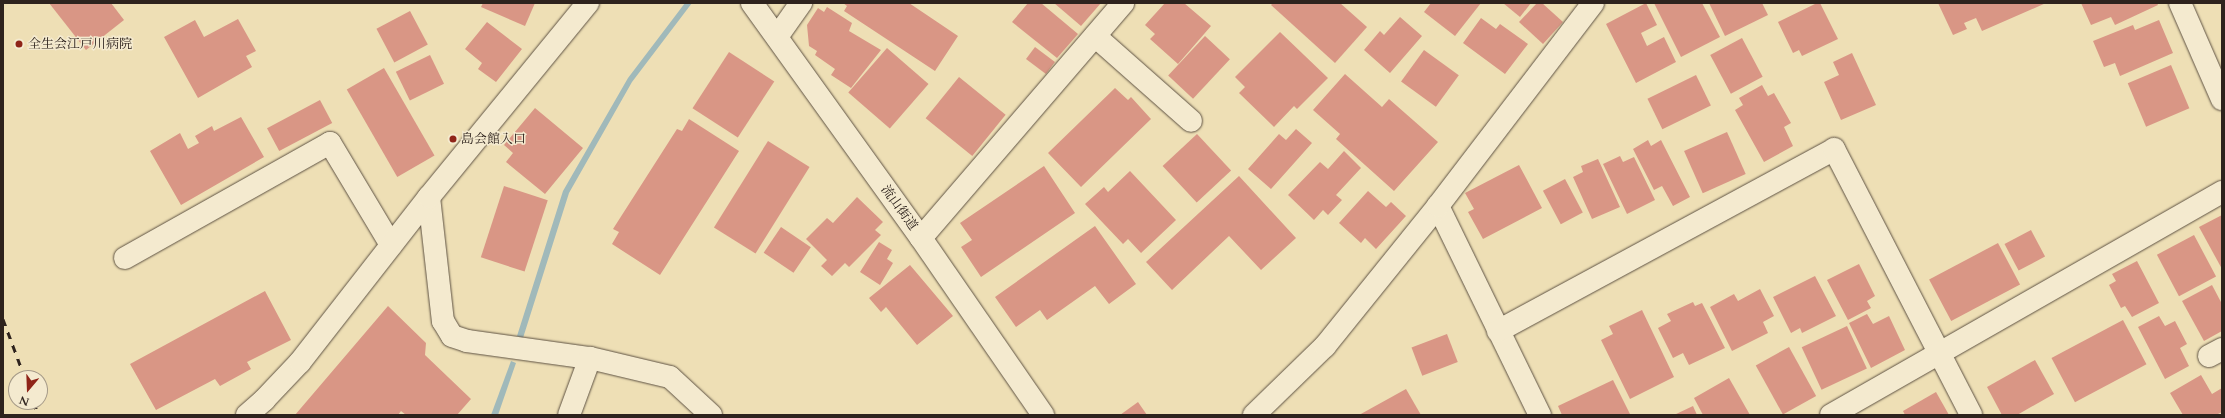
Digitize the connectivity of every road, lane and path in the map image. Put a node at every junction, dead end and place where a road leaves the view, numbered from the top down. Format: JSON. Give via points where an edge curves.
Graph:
{"nodes":[{"id":1,"x":588,"y":3,"type":"edge"},
{"id":2,"x":752,"y":3,"type":"edge"},
{"id":3,"x":801,"y":3,"type":"edge"},
{"id":4,"x":1123,"y":3,"type":"edge"},
{"id":5,"x":1593,"y":3,"type":"edge"},
{"id":6,"x":2180,"y":3,"type":"edge"},
{"id":7,"x":1095,"y":36,"type":"junction"},
{"id":8,"x":777,"y":38,"type":"junction"},
{"id":9,"x":2222,"y":99,"type":"edge"},
{"id":10,"x":1191,"y":120,"type":"dead end"},
{"id":11,"x":2222,"y":192,"type":"edge"},
{"id":12,"x":429,"y":197,"type":"junction"},
{"id":13,"x":1438,"y":206,"type":"junction"},
{"id":14,"x":922,"y":238,"type":"junction"},
{"id":15,"x":391,"y":245,"type":"junction"},
{"id":16,"x":126,"y":258,"type":"dead end"},
{"id":17,"x":1498,"y":332,"type":"junction"},
{"id":18,"x":1939,"y":354,"type":"junction"},
{"id":19,"x":590,"y":358,"type":"junction"},
{"id":20,"x":247,"y":415,"type":"edge"},
{"id":21,"x":568,"y":415,"type":"edge"},
{"id":22,"x":711,"y":415,"type":"edge"},
{"id":23,"x":1043,"y":415,"type":"edge"},
{"id":24,"x":1254,"y":415,"type":"edge"},
{"id":25,"x":1540,"y":415,"type":"edge"},
{"id":26,"x":1831,"y":415,"type":"edge"},
{"id":27,"x":1971,"y":415,"type":"edge"}],
"edges":[{"from":1,"to":12,"type":"street"},
{"from":2,"to":8,"type":"street","name":"流山街道"},
{"from":3,"to":8,"type":"street"},
{"from":4,"to":7,"type":"street"},
{"from":5,"to":13,"type":"street"},
{"from":6,"to":9,"type":"street"},
{"from":7,"to":10,"type":"street"},
{"from":7,"to":14,"type":"street"},
{"from":8,"to":14,"type":"street","name":"流山街道"},
{"from":11,"to":18,"type":"street"},
{"from":12,"to":15,"type":"street"},
{"from":12,"to":19,"type":"street","via":[[443,321],[452,336],[467,341]]},
{"from":13,"to":17,"type":"street"},
{"from":13,"to":24,"type":"street","via":[[1325,346]]},
{"from":14,"to":23,"type":"street","name":"流山街道"},
{"from":15,"to":16,"type":"street","via":[[330,143]]},
{"from":15,"to":20,"type":"street","via":[[300,362]]},
{"from":17,"to":18,"type":"street","via":[[1834,149]]},
{"from":17,"to":25,"type":"street"},
{"from":18,"to":26,"type":"street"},
{"from":18,"to":27,"type":"street"},
{"from":19,"to":21,"type":"street"},
{"from":19,"to":22,"type":"street","via":[[670,377]]}]}
